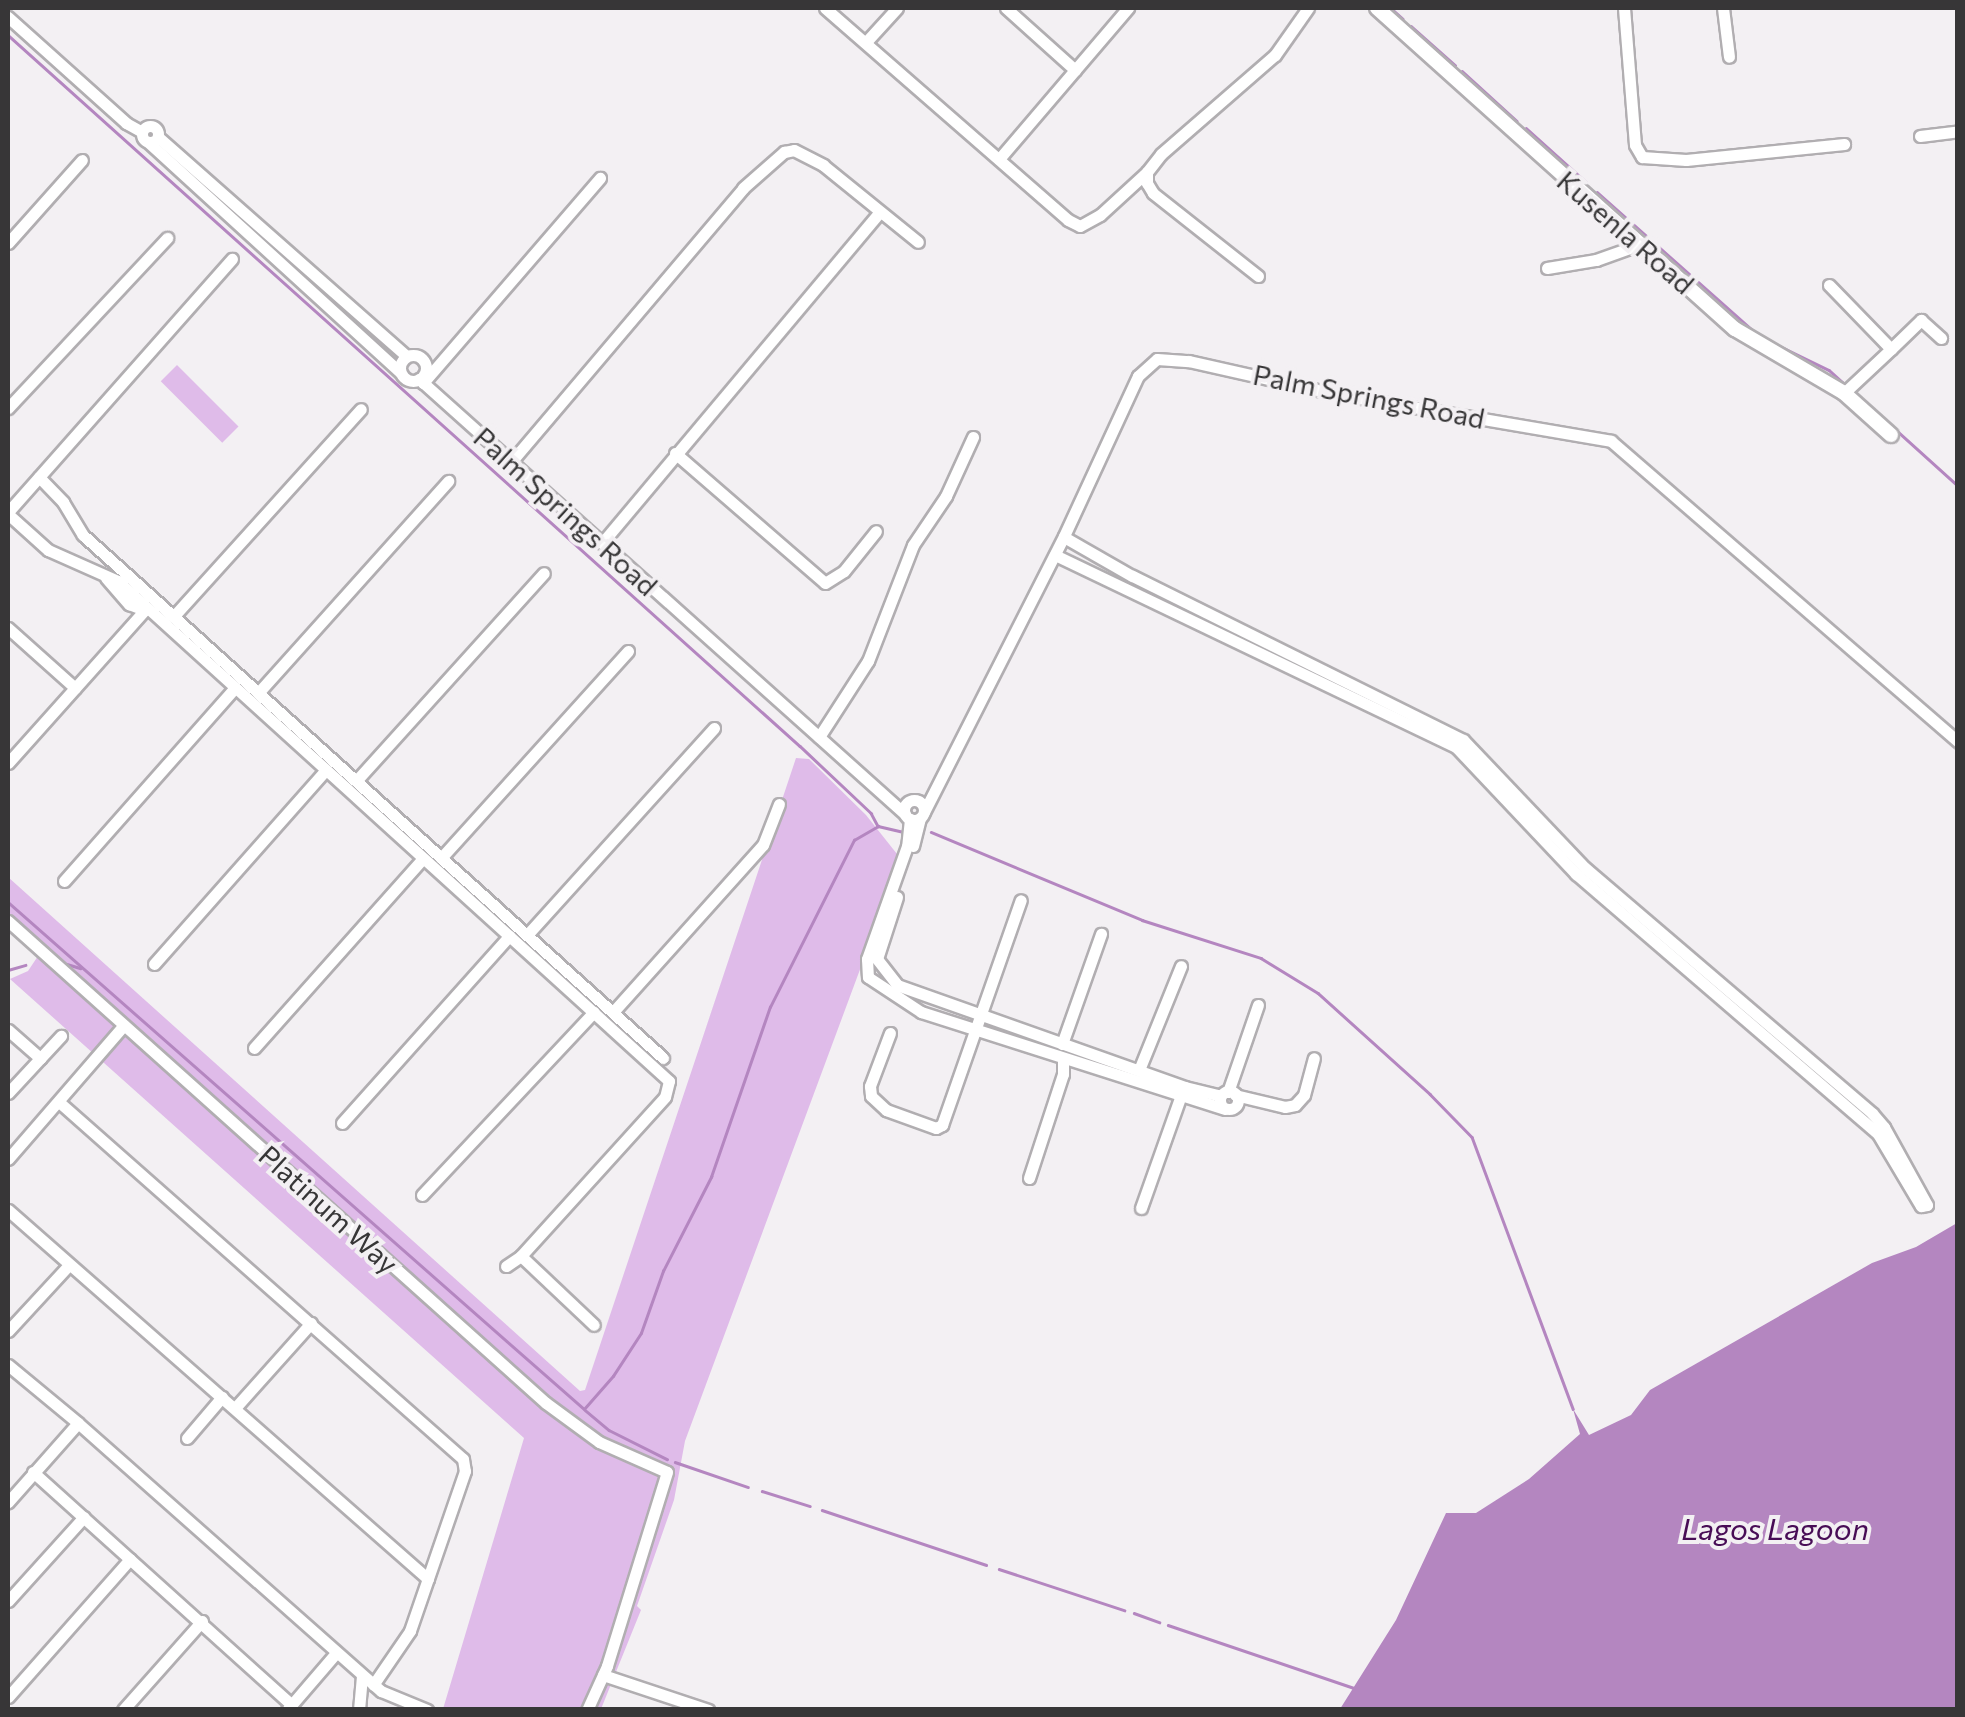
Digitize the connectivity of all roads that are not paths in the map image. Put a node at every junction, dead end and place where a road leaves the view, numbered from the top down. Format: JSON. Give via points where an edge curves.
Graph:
{"nodes":[{"id":1,"x":825,"y":8,"type":"edge"},
{"id":2,"x":897,"y":8,"type":"edge"},
{"id":3,"x":1006,"y":8,"type":"edge"},
{"id":4,"x":1128,"y":8,"type":"edge"},
{"id":5,"x":1308,"y":8,"type":"edge"},
{"id":6,"x":1380,"y":8,"type":"edge"},
{"id":7,"x":1624,"y":8,"type":"edge"},
{"id":8,"x":1722,"y":8,"type":"edge"},
{"id":9,"x":8,"y":17,"type":"edge"},
{"id":10,"x":866,"y":42,"type":"junction"},
{"id":11,"x":1730,"y":58,"type":"dead end"},
{"id":12,"x":1075,"y":70,"type":"junction"},
{"id":13,"x":1958,"y":130,"type":"edge"},
{"id":14,"x":1920,"y":136,"type":"dead end"},
{"id":15,"x":149,"y":137,"type":"junction"},
{"id":16,"x":1844,"y":144,"type":"dead end"},
{"id":17,"x":999,"y":159,"type":"junction"},
{"id":18,"x":82,"y":160,"type":"dead end"},
{"id":19,"x":1147,"y":172,"type":"junction"},
{"id":20,"x":600,"y":178,"type":"dead end"},
{"id":21,"x":880,"y":212,"type":"junction"},
{"id":22,"x":167,"y":238,"type":"dead end"},
{"id":23,"x":918,"y":242,"type":"dead end"},
{"id":24,"x":8,"y":243,"type":"edge"},
{"id":25,"x":1641,"y":244,"type":"junction"},
{"id":26,"x":232,"y":259,"type":"dead end"},
{"id":27,"x":1547,"y":268,"type":"dead end"},
{"id":28,"x":1258,"y":276,"type":"dead end"},
{"id":29,"x":1829,"y":284,"type":"dead end"},
{"id":30,"x":1942,"y":338,"type":"dead end"},
{"id":31,"x":1891,"y":349,"type":"junction"},
{"id":32,"x":406,"y":356,"type":"junction"},
{"id":33,"x":400,"y":372,"type":"junction"},
{"id":34,"x":421,"y":381,"type":"junction"},
{"id":35,"x":1849,"y":389,"type":"junction"},
{"id":36,"x":8,"y":408,"type":"edge"},
{"id":37,"x":360,"y":409,"type":"dead end"},
{"id":38,"x":1891,"y":434,"type":"dead end"},
{"id":39,"x":974,"y":437,"type":"dead end"},
{"id":40,"x":674,"y":453,"type":"junction"},
{"id":41,"x":511,"y":462,"type":"junction"},
{"id":42,"x":39,"y":476,"type":"junction"},
{"id":43,"x":448,"y":481,"type":"dead end"},
{"id":44,"x":8,"y":513,"type":"edge"},
{"id":45,"x":876,"y":531,"type":"dead end"},
{"id":46,"x":1064,"y":537,"type":"junction"},
{"id":47,"x":602,"y":543,"type":"junction"},
{"id":48,"x":1055,"y":555,"type":"junction"},
{"id":49,"x":1102,"y":557,"type":"junction"},
{"id":50,"x":544,"y":573,"type":"dead end"},
{"id":51,"x":1092,"y":575,"type":"junction"},
{"id":52,"x":146,"y":610,"type":"junction"},
{"id":53,"x":173,"y":617,"type":"junction"},
{"id":54,"x":8,"y":628,"type":"edge"},
{"id":55,"x":628,"y":651,"type":"dead end"},
{"id":56,"x":75,"y":688,"type":"junction"},
{"id":57,"x":234,"y":689,"type":"junction"},
{"id":58,"x":258,"y":693,"type":"junction"},
{"id":59,"x":714,"y":728,"type":"dead end"},
{"id":60,"x":819,"y":737,"type":"junction"},
{"id":61,"x":1958,"y":742,"type":"edge"},
{"id":62,"x":8,"y":762,"type":"edge"},
{"id":63,"x":325,"y":770,"type":"junction"},
{"id":64,"x":356,"y":781,"type":"junction"},
{"id":65,"x":779,"y":804,"type":"dead end"},
{"id":66,"x":914,"y":811,"type":"junction"},
{"id":67,"x":422,"y":858,"type":"junction"},
{"id":68,"x":441,"y":858,"type":"junction"},
{"id":69,"x":64,"y":881,"type":"dead end"},
{"id":70,"x":1021,"y":900,"type":"dead end"},
{"id":71,"x":8,"y":921,"type":"edge"},
{"id":72,"x":1101,"y":934,"type":"dead end"},
{"id":73,"x":527,"y":935,"type":"junction"},
{"id":74,"x":508,"y":936,"type":"junction"},
{"id":75,"x":154,"y":964,"type":"dead end"},
{"id":76,"x":1181,"y":966,"type":"dead end"},
{"id":77,"x":1258,"y":1005,"type":"dead end"},
{"id":78,"x":594,"y":1012,"type":"junction"},
{"id":79,"x":613,"y":1012,"type":"junction"},
{"id":80,"x":979,"y":1022,"type":"junction"},
{"id":81,"x":124,"y":1026,"type":"junction"},
{"id":82,"x":8,"y":1030,"type":"edge"},
{"id":83,"x":890,"y":1033,"type":"dead end"},
{"id":84,"x":61,"y":1036,"type":"dead end"},
{"id":85,"x":1062,"y":1044,"type":"junction"},
{"id":86,"x":254,"y":1048,"type":"dead end"},
{"id":87,"x":40,"y":1058,"type":"junction"},
{"id":88,"x":663,"y":1058,"type":"dead end"},
{"id":89,"x":1062,"y":1058,"type":"junction"},
{"id":90,"x":1314,"y":1058,"type":"dead end"},
{"id":91,"x":1139,"y":1070,"type":"junction"},
{"id":92,"x":8,"y":1092,"type":"edge"},
{"id":93,"x":1180,"y":1098,"type":"junction"},
{"id":94,"x":1229,"y":1099,"type":"junction"},
{"id":95,"x":59,"y":1102,"type":"junction"},
{"id":96,"x":342,"y":1123,"type":"dead end"},
{"id":97,"x":8,"y":1159,"type":"edge"},
{"id":98,"x":1029,"y":1178,"type":"dead end"},
{"id":99,"x":422,"y":1195,"type":"dead end"},
{"id":100,"x":1141,"y":1208,"type":"dead end"},
{"id":101,"x":8,"y":1210,"type":"edge"},
{"id":102,"x":521,"y":1256,"type":"junction"},
{"id":103,"x":70,"y":1265,"type":"junction"},
{"id":104,"x":506,"y":1266,"type":"dead end"},
{"id":105,"x":311,"y":1323,"type":"junction"},
{"id":106,"x":594,"y":1325,"type":"dead end"},
{"id":107,"x":8,"y":1331,"type":"edge"},
{"id":108,"x":8,"y":1364,"type":"edge"},
{"id":109,"x":222,"y":1397,"type":"junction"},
{"id":110,"x":235,"y":1408,"type":"junction"},
{"id":111,"x":78,"y":1423,"type":"junction"},
{"id":112,"x":188,"y":1438,"type":"dead end"},
{"id":113,"x":33,"y":1472,"type":"junction"},
{"id":114,"x":8,"y":1502,"type":"edge"},
{"id":115,"x":84,"y":1517,"type":"junction"},
{"id":116,"x":130,"y":1559,"type":"junction"},
{"id":117,"x":428,"y":1578,"type":"junction"},
{"id":118,"x":8,"y":1601,"type":"edge"},
{"id":119,"x":202,"y":1621,"type":"junction"},
{"id":120,"x":336,"y":1653,"type":"junction"},
{"id":121,"x":603,"y":1675,"type":"junction"},
{"id":122,"x":362,"y":1676,"type":"junction"},
{"id":123,"x":373,"y":1685,"type":"junction"},
{"id":124,"x":8,"y":1697,"type":"edge"},
{"id":125,"x":293,"y":1706,"type":"edge"},
{"id":126,"x":700,"y":1708,"type":"edge"},
{"id":127,"x":123,"y":1710,"type":"edge"},
{"id":128,"x":358,"y":1710,"type":"edge"},
{"id":129,"x":426,"y":1710,"type":"edge"},
{"id":130,"x":587,"y":1710,"type":"edge"}],
"edges":[{"from":1,"to":10,"type":"street"},
{"from":2,"to":10,"type":"street"},
{"from":3,"to":12,"type":"street"},
{"from":4,"to":12,"type":"street"},
{"from":5,"to":19,"type":"street","via":[[1275,55]]},
{"from":6,"to":25,"type":"main road","name":"Kusenla Road"},
{"from":7,"to":16,"type":"street","via":[[1635,145],[1646,160]]},
{"from":8,"to":11,"type":"street"},
{"from":9,"to":15,"type":"street","via":[[126,124]]},
{"from":10,"to":17,"type":"street"},
{"from":12,"to":17,"type":"street"},
{"from":13,"to":14,"type":"street"},
{"from":15,"to":32,"type":"street"},
{"from":15,"to":33,"type":"street"},
{"from":17,"to":19,"type":"street","via":[[1080,226]]},
{"from":18,"to":24,"type":"street"},
{"from":19,"to":28,"type":"street","via":[[1154,193]]},
{"from":20,"to":34,"type":"street"},
{"from":21,"to":23,"type":"street"},
{"from":21,"to":40,"type":"street"},
{"from":21,"to":41,"type":"street","via":[[808,157],[794,150],[774,157]]},
{"from":22,"to":36,"type":"street"},
{"from":25,"to":27,"type":"street"},
{"from":25,"to":35,"type":"main road","name":"Kusenla Road","via":[[1756,345]]},
{"from":26,"to":42,"type":"street"},
{"from":29,"to":31,"type":"street"},
{"from":30,"to":31,"type":"street","via":[[1921,320]]},
{"from":31,"to":35,"type":"street"},
{"from":32,"to":33,"type":"street"},
{"from":32,"to":34,"type":"street","via":[[425,361]]},
{"from":33,"to":34,"type":"street"},
{"from":34,"to":41,"type":"street","name":"Palm Springs Road"},
{"from":35,"to":38,"type":"main road","name":"Kusenla Road"},
{"from":37,"to":53,"type":"street"},
{"from":39,"to":60,"type":"street","via":[[913,545],[868,661]]},
{"from":40,"to":45,"type":"street","via":[[824,583],[844,571]]},
{"from":40,"to":47,"type":"street"},
{"from":41,"to":47,"type":"street","name":"Palm Springs Road"},
{"from":42,"to":44,"type":"street"},
{"from":42,"to":53,"type":"street","via":[[83,535]]},
{"from":43,"to":58,"type":"street"},
{"from":44,"to":52,"type":"street","via":[[48,550],[118,581]]},
{"from":46,"to":48,"type":"street","name":"Palm Springs Road"},
{"from":46,"to":49,"type":"street"},
{"from":46,"to":61,"type":"street","name":"Palm Springs Road","via":[[1138,376],[1157,359],[1600,436],[1621,447]]},
{"from":47,"to":60,"type":"street","name":"Palm Springs Road"},
{"from":48,"to":51,"type":"street"},
{"from":48,"to":66,"type":"street","name":"Palm Springs Road","via":[[936,794]]},
{"from":49,"to":51,"type":"street"},
{"from":49,"to":51,"type":"street","via":[[1463,740],[1586,869],[1872,1113],[1927,1205],[1921,1206],[1878,1134],[1576,874],[1456,747]]},
{"from":50,"to":64,"type":"street"},
{"from":52,"to":56,"type":"street"},
{"from":52,"to":57,"type":"street"},
{"from":53,"to":58,"type":"street"},
{"from":54,"to":56,"type":"street"},
{"from":55,"to":68,"type":"street"},
{"from":56,"to":62,"type":"street"},
{"from":57,"to":63,"type":"street"},
{"from":57,"to":69,"type":"street"},
{"from":58,"to":64,"type":"street"},
{"from":59,"to":73,"type":"street"},
{"from":60,"to":66,"type":"street","name":"Palm Springs Road","via":[[893,802]]},
{"from":63,"to":67,"type":"street"},
{"from":63,"to":75,"type":"street"},
{"from":64,"to":68,"type":"street"},
{"from":65,"to":79,"type":"street","via":[[763,845]]},
{"from":66,"to":80,"type":"street","via":[[867,960],[868,977],[921,1012]]},
{"from":67,"to":74,"type":"street"},
{"from":67,"to":86,"type":"street"},
{"from":68,"to":73,"type":"street"},
{"from":70,"to":80,"type":"street"},
{"from":71,"to":81,"type":"street","name":"Platinum Way"},
{"from":72,"to":85,"type":"street"},
{"from":73,"to":79,"type":"street"},
{"from":74,"to":78,"type":"street"},
{"from":74,"to":96,"type":"street"},
{"from":76,"to":91,"type":"street"},
{"from":77,"to":94,"type":"street"},
{"from":78,"to":99,"type":"street"},
{"from":78,"to":102,"type":"street","via":[[670,1089]]},
{"from":79,"to":88,"type":"street"},
{"from":80,"to":83,"type":"street","via":[[936,1128],[886,1110],[871,1096]]},
{"from":80,"to":85,"type":"street"},
{"from":80,"to":89,"type":"street"},
{"from":81,"to":95,"type":"street"},
{"from":81,"to":121,"type":"street","name":"Platinum Way","via":[[546,1403],[599,1442],[667,1472]]},
{"from":82,"to":87,"type":"street"},
{"from":84,"to":87,"type":"street"},
{"from":85,"to":91,"type":"street"},
{"from":87,"to":92,"type":"street"},
{"from":89,"to":93,"type":"street"},
{"from":89,"to":98,"type":"street","via":[[1063,1074]]},
{"from":90,"to":94,"type":"street","via":[[1295,1104]]},
{"from":91,"to":94,"type":"street"},
{"from":93,"to":94,"type":"street"},
{"from":93,"to":100,"type":"street"},
{"from":95,"to":97,"type":"street"},
{"from":95,"to":105,"type":"street"},
{"from":101,"to":103,"type":"street"},
{"from":102,"to":104,"type":"street"},
{"from":102,"to":106,"type":"street"},
{"from":103,"to":107,"type":"street"},
{"from":103,"to":109,"type":"street"},
{"from":105,"to":110,"type":"street"},
{"from":105,"to":117,"type":"street","via":[[463,1458],[465,1471]]},
{"from":108,"to":111,"type":"street"},
{"from":109,"to":110,"type":"street"},
{"from":109,"to":112,"type":"street"},
{"from":110,"to":117,"type":"street"},
{"from":111,"to":113,"type":"street"},
{"from":111,"to":120,"type":"street"},
{"from":113,"to":114,"type":"street"},
{"from":113,"to":115,"type":"street"},
{"from":115,"to":116,"type":"street"},
{"from":115,"to":118,"type":"street"},
{"from":116,"to":119,"type":"street"},
{"from":116,"to":124,"type":"street"},
{"from":117,"to":123,"type":"street","via":[[410,1631]]},
{"from":119,"to":125,"type":"street"},
{"from":119,"to":127,"type":"street"},
{"from":120,"to":122,"type":"street"},
{"from":120,"to":125,"type":"street"},
{"from":121,"to":126,"type":"street"},
{"from":121,"to":130,"type":"street"},
{"from":122,"to":123,"type":"street"},
{"from":122,"to":128,"type":"street"},
{"from":123,"to":129,"type":"street"}]}
